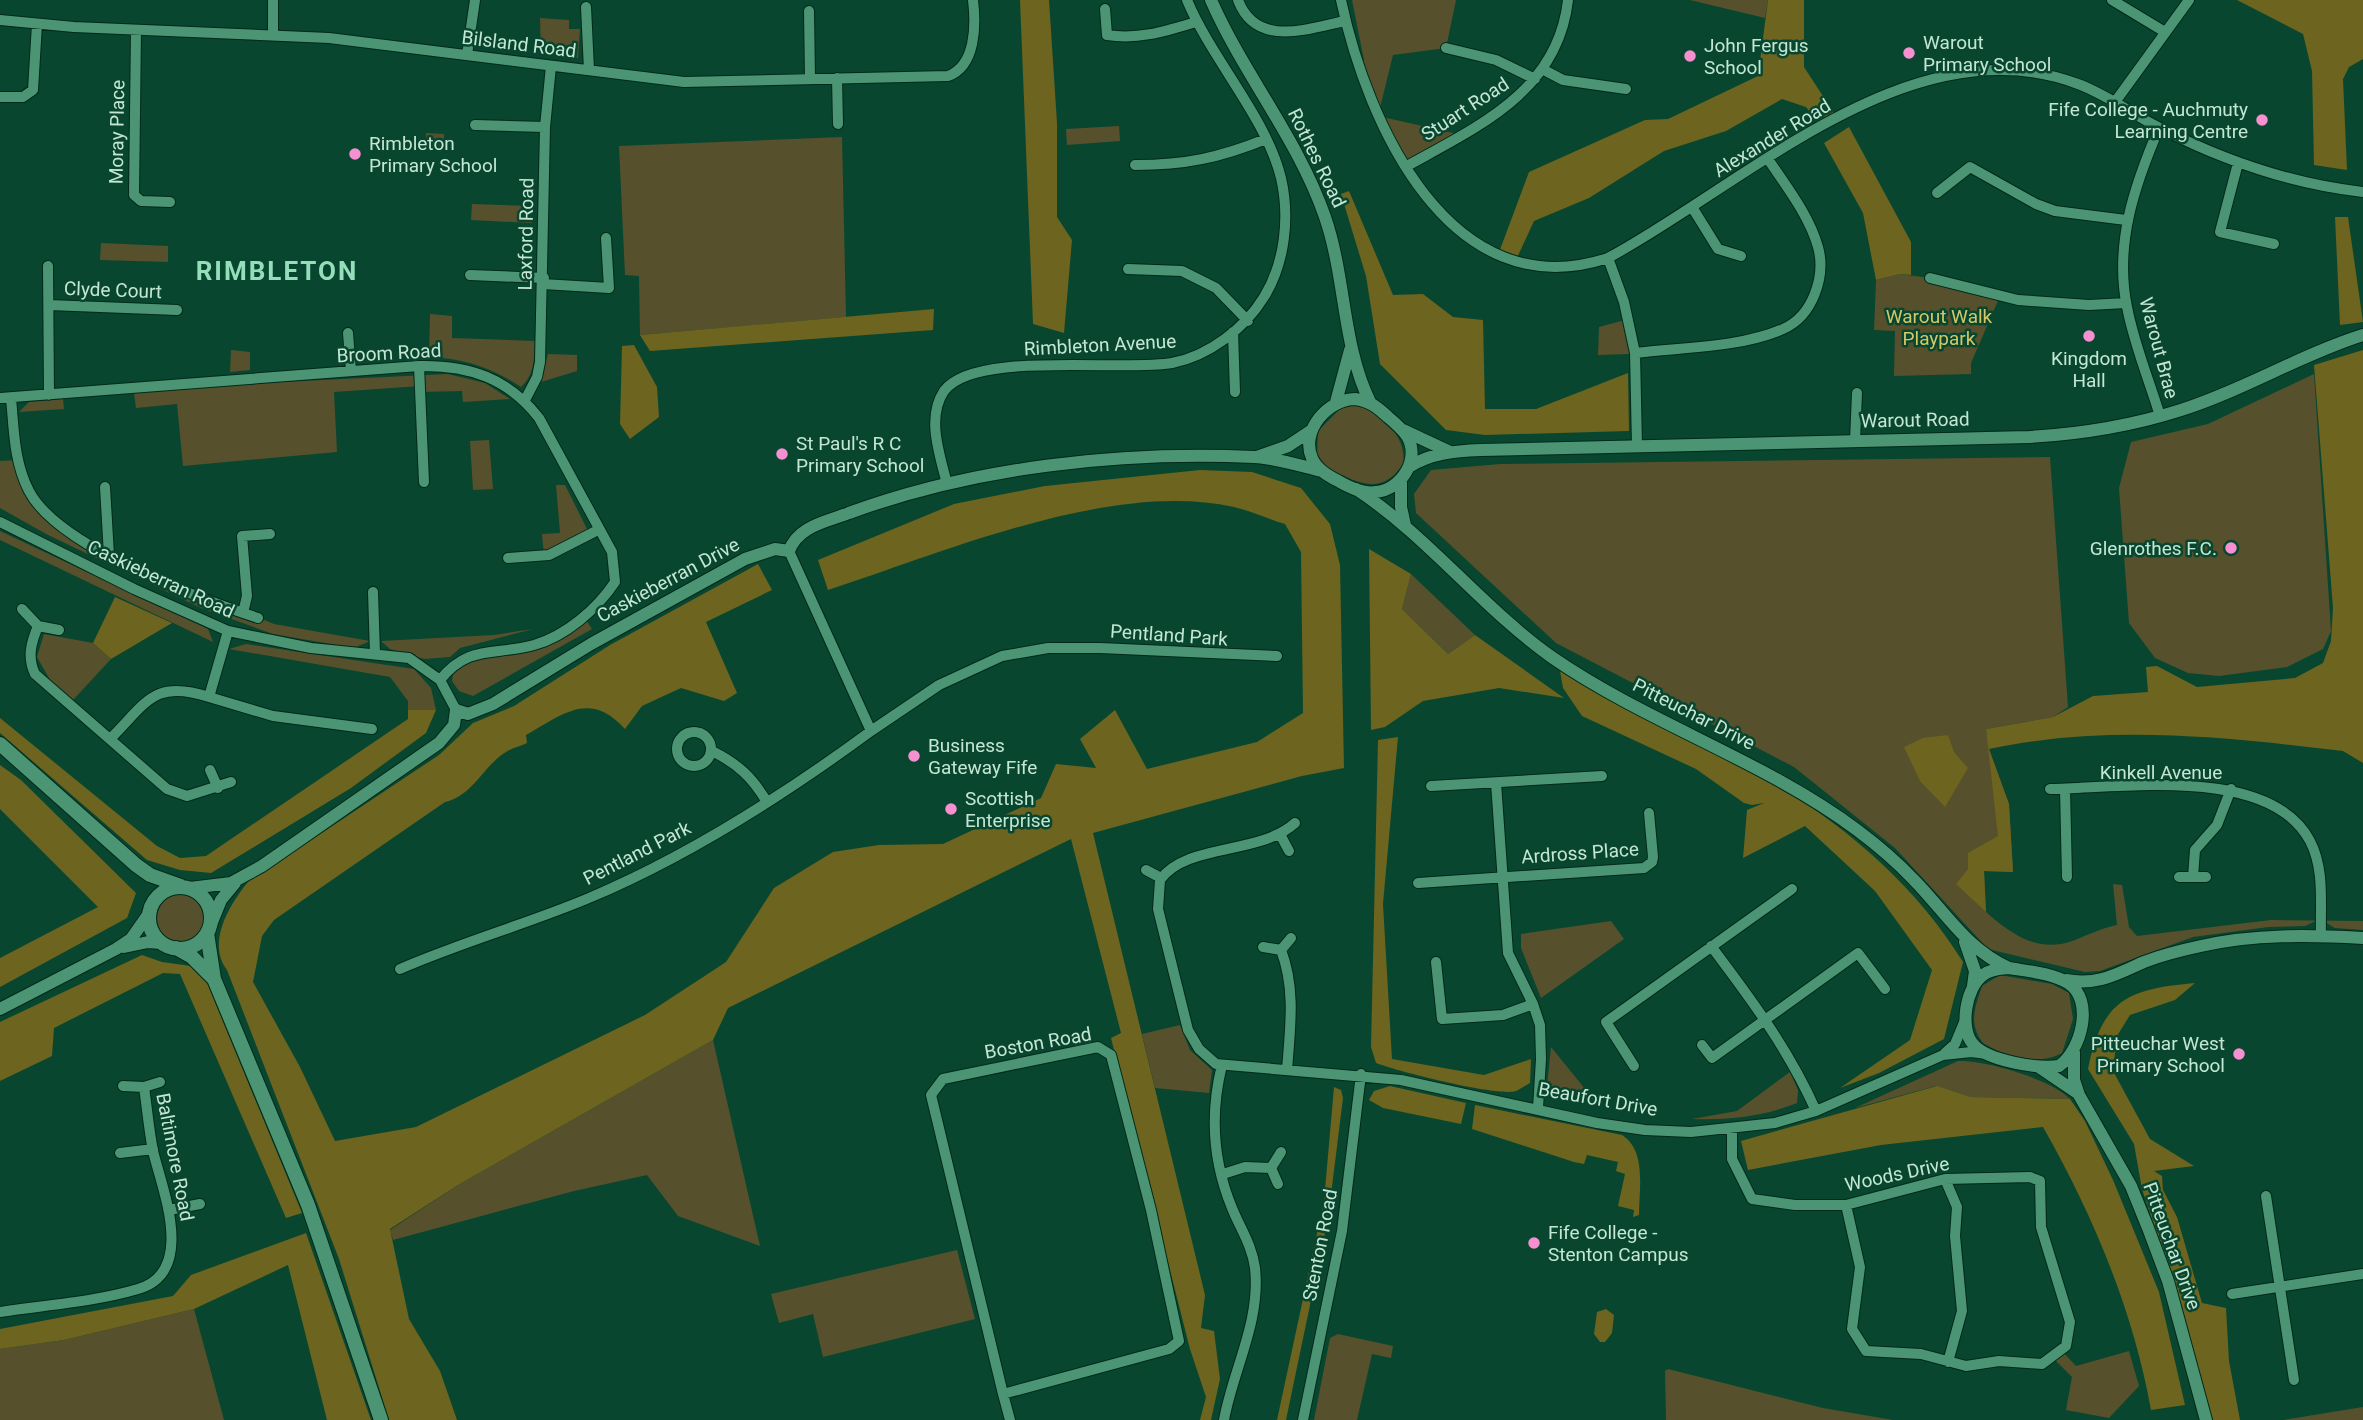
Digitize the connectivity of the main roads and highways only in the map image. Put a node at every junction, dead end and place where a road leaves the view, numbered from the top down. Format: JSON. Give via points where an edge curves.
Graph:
{"nodes":[{"id":1,"x":0,"y":744,"type":"edge"},
{"id":2,"x":136,"y":865,"type":"junction"},
{"id":3,"x":186,"y":887,"type":"junction"},
{"id":4,"x":150,"y":909,"type":"junction"},
{"id":5,"x":208,"y":930,"type":"junction"},
{"id":6,"x":169,"y":946,"type":"junction"},
{"id":7,"x":214,"y":979,"type":"junction"},
{"id":8,"x":381,"y":1420,"type":"edge"}],
"edges":[{"from":1,"to":2,"type":"main road"},
{"from":2,"to":3,"type":"main road","via":[[150,875]]},
{"from":2,"to":4,"type":"main road","via":[[150,890]]},
{"from":3,"to":4,"type":"main road","via":[[161,893]]},
{"from":3,"to":5,"type":"main road","via":[[207,902]]},
{"from":4,"to":6,"type":"main road","via":[[150,927]]},
{"from":5,"to":6,"type":"main road","via":[[190,947]]},
{"from":5,"to":7,"type":"main road"},
{"from":6,"to":7,"type":"main road","via":[[192,957]]},
{"from":7,"to":8,"type":"main road","via":[[304,1194]]}]}
